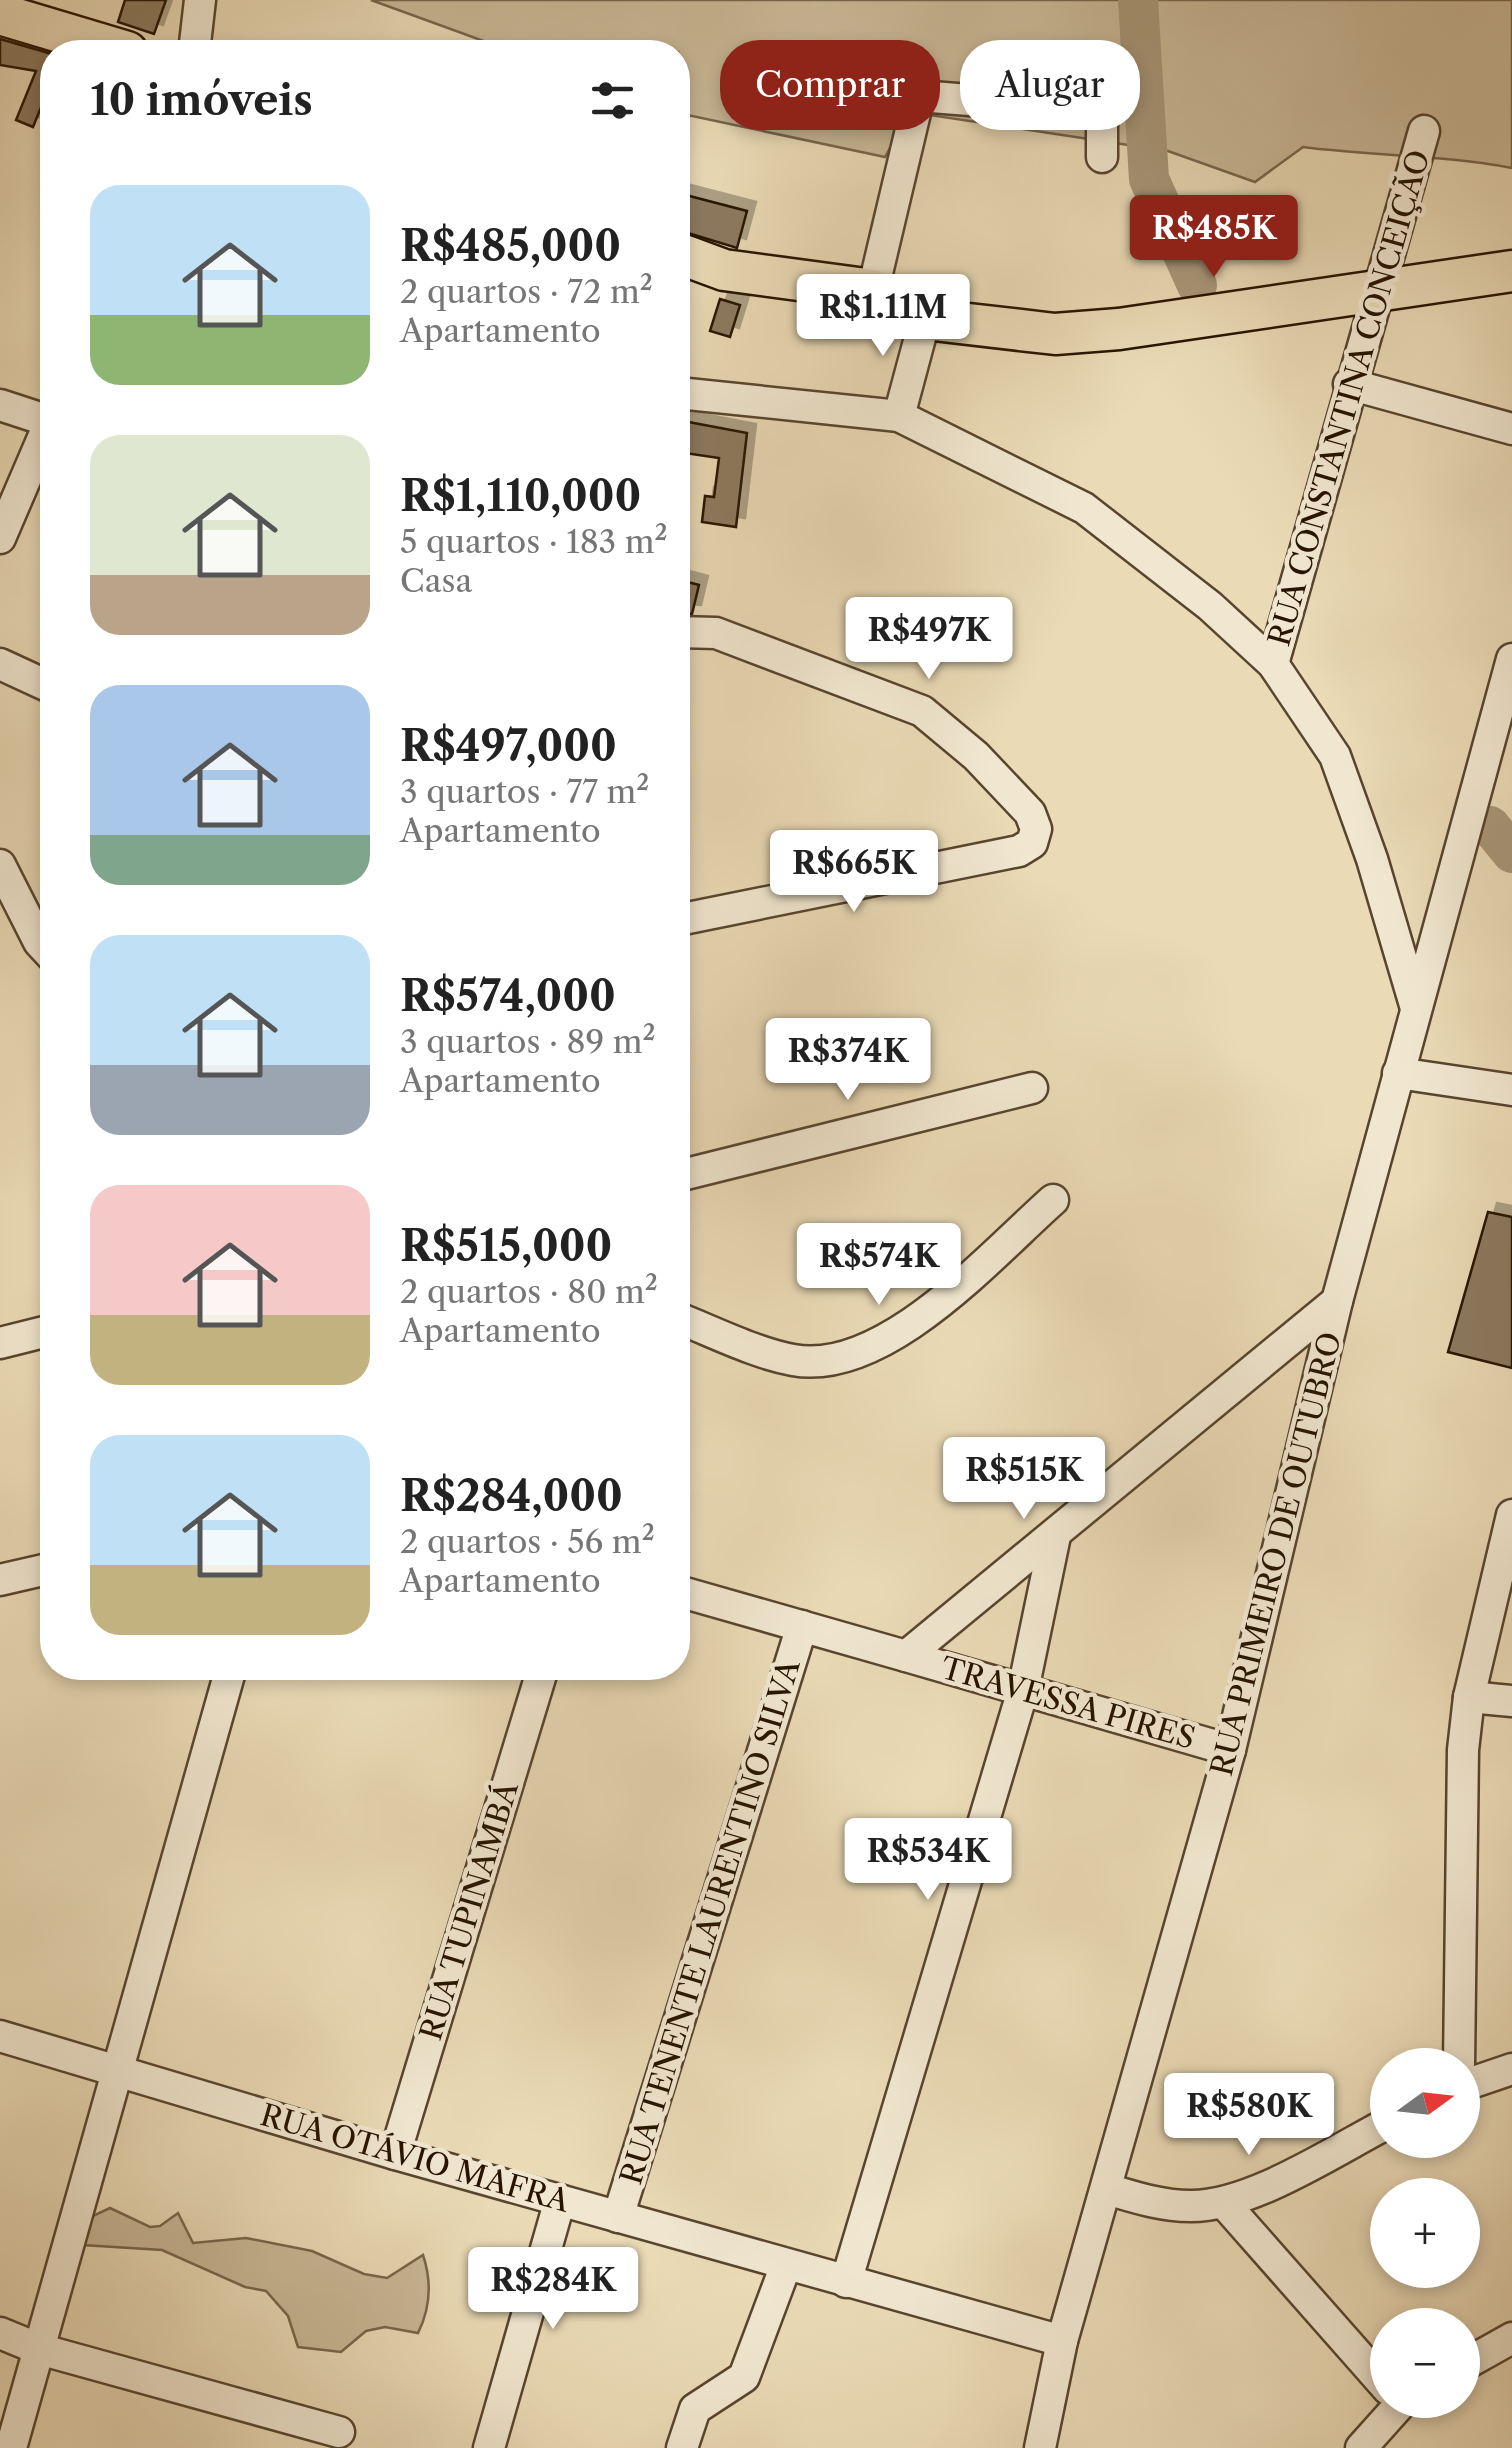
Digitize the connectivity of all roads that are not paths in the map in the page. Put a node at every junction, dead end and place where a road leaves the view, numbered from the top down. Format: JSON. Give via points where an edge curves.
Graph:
{"nodes":[{"id":1,"x":200,"y":0,"type":"edge"},
{"id":2,"x":0,"y":14,"type":"edge"},
{"id":3,"x":87,"y":40,"type":"edge"},
{"id":4,"x":195,"y":40,"type":"edge"},
{"id":5,"x":1424,"y":131,"type":"dead end"},
{"id":6,"x":1102,"y":157,"type":"dead end"},
{"id":7,"x":690,"y":257,"type":"edge"},
{"id":8,"x":1512,"y":271,"type":"edge"},
{"id":9,"x":873,"y":290,"type":"junction"},
{"id":10,"x":1376,"y":292,"type":"junction"},
{"id":11,"x":925,"y":318,"type":"junction"},
{"id":12,"x":1349,"y":384,"type":"junction"},
{"id":13,"x":690,"y":393,"type":"edge"},
{"id":14,"x":0,"y":405,"type":"edge"},
{"id":15,"x":898,"y":416,"type":"junction"},
{"id":16,"x":40,"y":417,"type":"edge"},
{"id":17,"x":1512,"y":429,"type":"edge"},
{"id":18,"x":40,"y":445,"type":"edge"},
{"id":19,"x":0,"y":538,"type":"edge"},
{"id":20,"x":690,"y":632,"type":"edge"},
{"id":21,"x":1512,"y":659,"type":"edge"},
{"id":22,"x":0,"y":664,"type":"edge"},
{"id":23,"x":1273,"y":664,"type":"junction"},
{"id":24,"x":40,"y":682,"type":"edge"},
{"id":25,"x":0,"y":866,"type":"edge"},
{"id":26,"x":690,"y":918,"type":"edge"},
{"id":27,"x":40,"y":944,"type":"edge"},
{"id":28,"x":1415,"y":1004,"type":"junction"},
{"id":29,"x":1398,"y":1073,"type":"junction"},
{"id":30,"x":1032,"y":1088,"type":"dead end"},
{"id":31,"x":1512,"y":1090,"type":"edge"},
{"id":32,"x":690,"y":1173,"type":"edge"},
{"id":33,"x":1053,"y":1200,"type":"dead end"},
{"id":34,"x":1337,"y":1301,"type":"junction"},
{"id":35,"x":690,"y":1322,"type":"edge"},
{"id":36,"x":40,"y":1333,"type":"edge"},
{"id":37,"x":0,"y":1343,"type":"edge"},
{"id":38,"x":1512,"y":1515,"type":"edge"},
{"id":39,"x":1055,"y":1536,"type":"junction"},
{"id":40,"x":40,"y":1571,"type":"edge"},
{"id":41,"x":0,"y":1580,"type":"edge"},
{"id":42,"x":690,"y":1594,"type":"edge"},
{"id":43,"x":802,"y":1626,"type":"junction"},
{"id":44,"x":906,"y":1656,"type":"junction"},
{"id":45,"x":228,"y":1680,"type":"edge"},
{"id":46,"x":540,"y":1680,"type":"edge"},
{"id":47,"x":1024,"y":1690,"type":"junction"},
{"id":48,"x":1468,"y":1696,"type":"junction"},
{"id":49,"x":1512,"y":1700,"type":"edge"},
{"id":50,"x":1230,"y":1750,"type":"junction"},
{"id":51,"x":0,"y":2036,"type":"edge"},
{"id":52,"x":1459,"y":2048,"type":"edge"},
{"id":53,"x":120,"y":2068,"type":"junction"},
{"id":54,"x":1512,"y":2070,"type":"edge"},
{"id":55,"x":1480,"y":2080,"type":"edge"},
{"id":56,"x":1370,"y":2133,"type":"edge"},
{"id":57,"x":395,"y":2154,"type":"junction"},
{"id":58,"x":1107,"y":2189,"type":"junction"},
{"id":59,"x":560,"y":2200,"type":"junction"},
{"id":60,"x":1224,"y":2202,"type":"junction"},
{"id":61,"x":618,"y":2218,"type":"junction"},
{"id":62,"x":786,"y":2265,"type":"junction"},
{"id":63,"x":846,"y":2282,"type":"junction"},
{"id":64,"x":0,"y":2333,"type":"edge"},
{"id":65,"x":1512,"y":2338,"type":"edge"},
{"id":66,"x":1062,"y":2341,"type":"junction"},
{"id":67,"x":39,"y":2349,"type":"junction"},
{"id":68,"x":1480,"y":2356,"type":"edge"},
{"id":69,"x":1370,"y":2367,"type":"edge"},
{"id":70,"x":1383,"y":2418,"type":"edge"},
{"id":71,"x":339,"y":2432,"type":"dead end"},
{"id":72,"x":11,"y":2448,"type":"edge"},
{"id":73,"x":489,"y":2448,"type":"edge"},
{"id":74,"x":682,"y":2448,"type":"edge"},
{"id":75,"x":1040,"y":2448,"type":"edge"},
{"id":76,"x":1361,"y":2448,"type":"edge"}],
"edges":[{"from":1,"to":4,"type":"street"},
{"from":2,"to":3,"type":"main road"},
{"from":5,"to":10,"type":"street","name":"RUA CONSTANTINA CONCEIÇÃO"},
{"from":6,"to":9,"type":"street","via":[[1102,119],[1095,110],[919,96]]},
{"from":7,"to":9,"type":"main road","via":[[724,270]]},
{"from":8,"to":10,"type":"main road"},
{"from":9,"to":11,"type":"main road"},
{"from":10,"to":11,"type":"main road","via":[[1055,334]]},
{"from":10,"to":12,"type":"street","name":"RUA CONSTANTINA CONCEIÇÃO"},
{"from":11,"to":15,"type":"street"},
{"from":12,"to":17,"type":"street"},
{"from":12,"to":23,"type":"street","name":"RUA CONSTANTINA CONCEIÇÃO"},
{"from":13,"to":15,"type":"street"},
{"from":14,"to":16,"type":"street"},
{"from":15,"to":23,"type":"street","via":[[1084,508]]},
{"from":18,"to":19,"type":"street"},
{"from":20,"to":26,"type":"street","via":[[716,632],[922,711],[976,756],[1030,813],[1036,829],[1032,843],[1019,851]]},
{"from":21,"to":28,"type":"street","name":"RUA PRIMEIRO DE OUTUBRO"},
{"from":22,"to":24,"type":"street"},
{"from":23,"to":28,"type":"street","via":[[1335,756]]},
{"from":25,"to":27,"type":"street"},
{"from":28,"to":29,"type":"street","name":"RUA PRIMEIRO DE OUTUBRO"},
{"from":29,"to":31,"type":"street"},
{"from":29,"to":34,"type":"street","name":"RUA PRIMEIRO DE OUTUBRO"},
{"from":30,"to":32,"type":"street"},
{"from":33,"to":35,"type":"street","via":[[919,1317],[878,1344],[834,1360],[794,1360]]},
{"from":34,"to":39,"type":"street"},
{"from":34,"to":50,"type":"street","name":"RUA PRIMEIRO DE OUTUBRO"},
{"from":36,"to":37,"type":"street"},
{"from":38,"to":48,"type":"street"},
{"from":39,"to":44,"type":"street"},
{"from":39,"to":47,"type":"street"},
{"from":40,"to":41,"type":"street"},
{"from":42,"to":43,"type":"street","name":"TRAVESSA PIRES"},
{"from":43,"to":44,"type":"street","name":"TRAVESSA PIRES"},
{"from":43,"to":61,"type":"street","name":"RUA TENENTE LAURENTINO SILVA"},
{"from":44,"to":47,"type":"street","name":"TRAVESSA PIRES"},
{"from":45,"to":53,"type":"street"},
{"from":46,"to":57,"type":"street","name":"RUA TUPINAMBÁ"},
{"from":47,"to":50,"type":"street","name":"TRAVESSA PIRES"},
{"from":47,"to":63,"type":"street"},
{"from":48,"to":49,"type":"street"},
{"from":48,"to":52,"type":"street","via":[[1460,1801]]},
{"from":50,"to":58,"type":"street","name":"RUA PRIMEIRO DE OUTUBRO"},
{"from":51,"to":53,"type":"street","name":"RUA OTÁVIO MAFRA"},
{"from":53,"to":57,"type":"street","name":"RUA OTÁVIO MAFRA"},
{"from":53,"to":67,"type":"street"},
{"from":54,"to":55,"type":"street"},
{"from":56,"to":60,"type":"street"},
{"from":57,"to":59,"type":"street","name":"RUA OTÁVIO MAFRA"},
{"from":58,"to":60,"type":"street","via":[[1158,2204]]},
{"from":58,"to":66,"type":"street","name":"RUA PRIMEIRO DE OUTUBRO"},
{"from":59,"to":61,"type":"street","name":"RUA OTÁVIO MAFRA"},
{"from":59,"to":73,"type":"street"},
{"from":60,"to":69,"type":"street"},
{"from":61,"to":62,"type":"street","name":"RUA OTÁVIO MAFRA"},
{"from":62,"to":63,"type":"street","name":"RUA OTÁVIO MAFRA"},
{"from":62,"to":74,"type":"street","via":[[744,2377],[695,2409]]},
{"from":63,"to":66,"type":"street","name":"RUA OTÁVIO MAFRA"},
{"from":64,"to":67,"type":"street"},
{"from":65,"to":68,"type":"street"},
{"from":66,"to":75,"type":"street","name":"RUA PRIMEIRO DE OUTUBRO"},
{"from":67,"to":71,"type":"street"},
{"from":67,"to":72,"type":"street"},
{"from":70,"to":76,"type":"street"}]}
